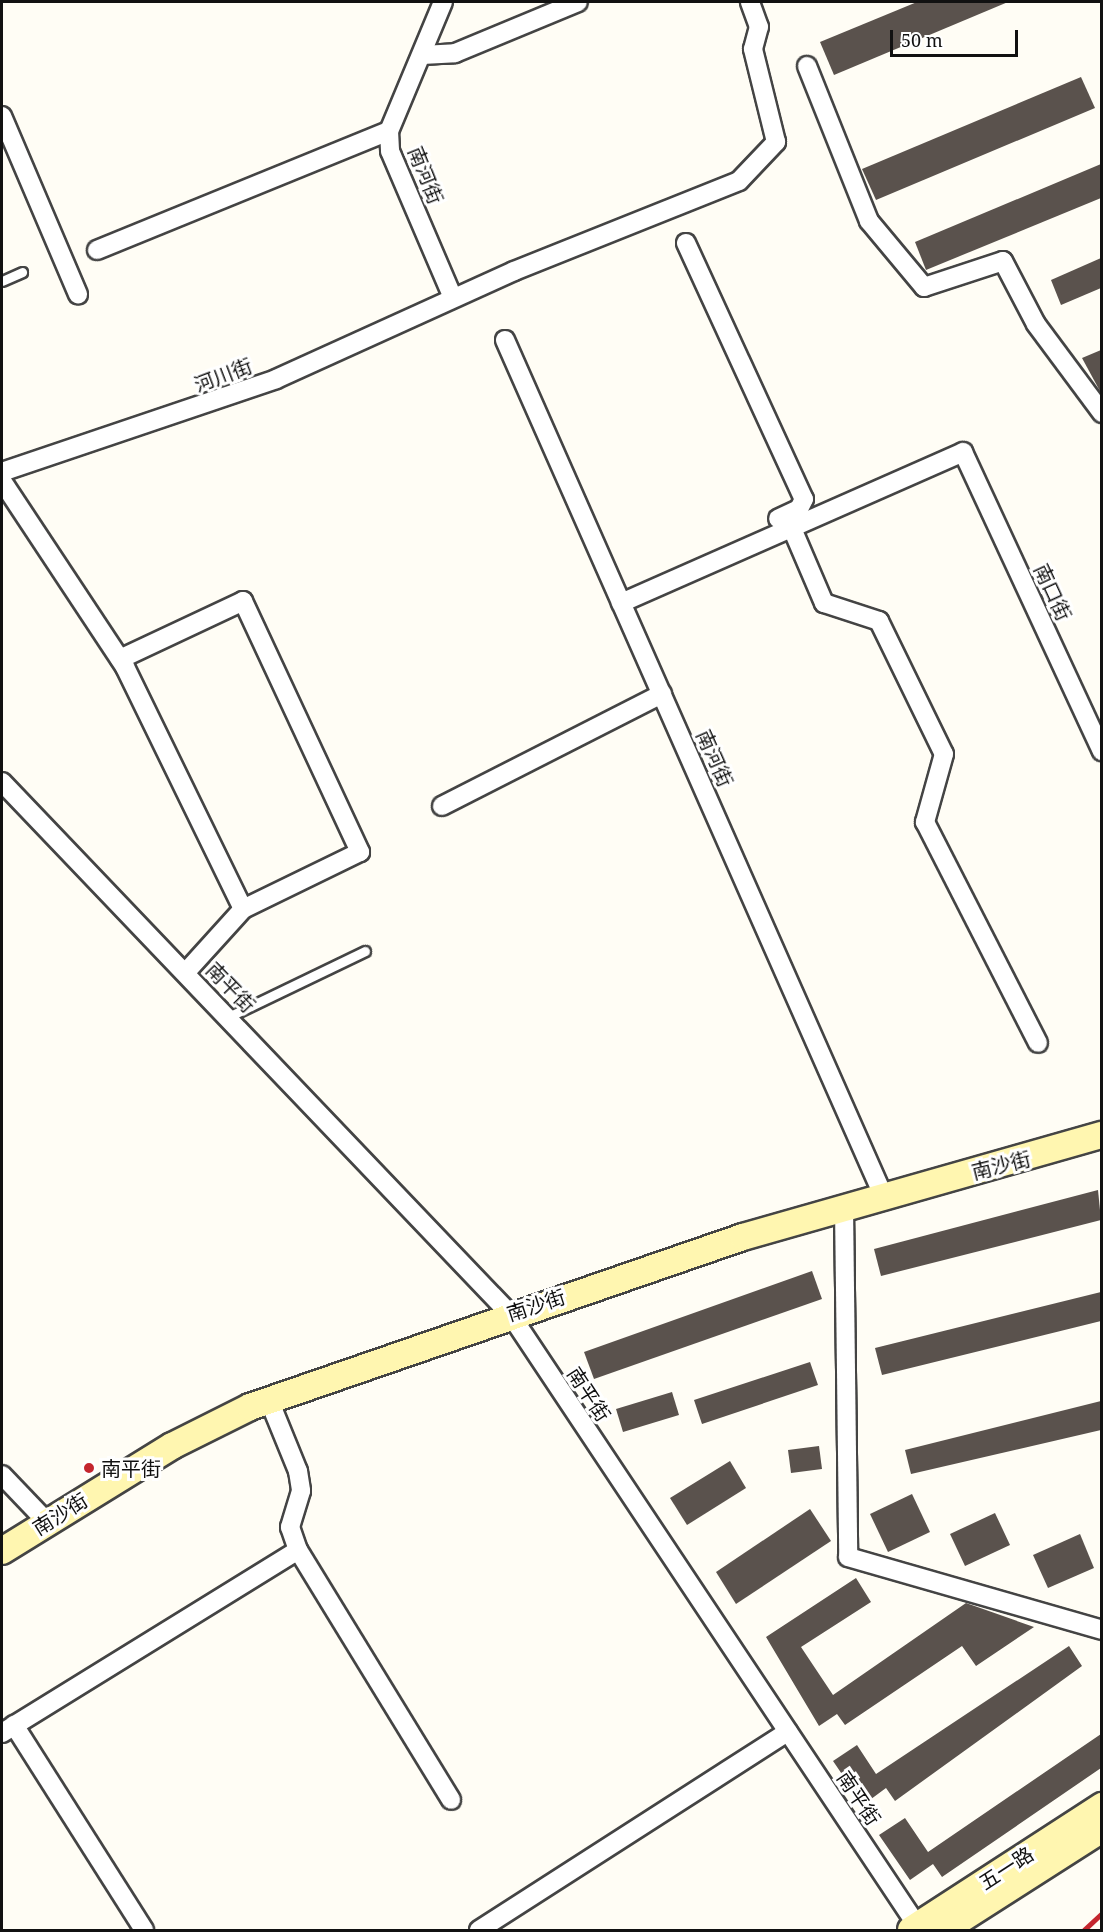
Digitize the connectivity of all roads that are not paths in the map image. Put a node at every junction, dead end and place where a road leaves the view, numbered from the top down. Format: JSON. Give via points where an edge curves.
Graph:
{"nodes":[{"id":1,"x":442,"y":2,"type":"edge"},
{"id":2,"x":578,"y":2,"type":"edge"},
{"id":3,"x":750,"y":2,"type":"edge"},
{"id":4,"x":422,"y":55,"type":"junction"},
{"id":5,"x":807,"y":66,"type":"dead end"},
{"id":6,"x":2,"y":116,"type":"edge"},
{"id":7,"x":389,"y":131,"type":"junction"},
{"id":8,"x":686,"y":243,"type":"dead end"},
{"id":9,"x":98,"y":250,"type":"dead end"},
{"id":10,"x":22,"y":272,"type":"dead end"},
{"id":11,"x":2,"y":281,"type":"edge"},
{"id":12,"x":78,"y":294,"type":"dead end"},
{"id":13,"x":453,"y":298,"type":"junction"},
{"id":14,"x":505,"y":340,"type":"dead end"},
{"id":15,"x":1101,"y":413,"type":"edge"},
{"id":16,"x":2,"y":472,"type":"edge"},
{"id":17,"x":2,"y":481,"type":"edge"},
{"id":18,"x":791,"y":526,"type":"junction"},
{"id":19,"x":709,"y":563,"type":"junction"},
{"id":20,"x":621,"y":603,"type":"junction"},
{"id":21,"x":120,"y":659,"type":"junction"},
{"id":22,"x":662,"y":694,"type":"junction"},
{"id":23,"x":1101,"y":751,"type":"edge"},
{"id":24,"x":2,"y":782,"type":"edge"},
{"id":25,"x":442,"y":806,"type":"dead end"},
{"id":26,"x":243,"y":909,"type":"junction"},
{"id":27,"x":365,"y":951,"type":"dead end"},
{"id":28,"x":186,"y":972,"type":"junction"},
{"id":29,"x":228,"y":1017,"type":"junction"},
{"id":30,"x":1038,"y":1043,"type":"dead end"},
{"id":31,"x":1101,"y":1135,"type":"edge"},
{"id":32,"x":884,"y":1195,"type":"junction"},
{"id":33,"x":844,"y":1207,"type":"junction"},
{"id":34,"x":510,"y":1314,"type":"junction"},
{"id":35,"x":269,"y":1400,"type":"junction"},
{"id":36,"x":2,"y":1475,"type":"edge"},
{"id":37,"x":46,"y":1521,"type":"junction"},
{"id":38,"x":298,"y":1550,"type":"junction"},
{"id":39,"x":2,"y":1551,"type":"edge"},
{"id":40,"x":1101,"y":1630,"type":"edge"},
{"id":41,"x":8,"y":1729,"type":"edge"},
{"id":42,"x":788,"y":1732,"type":"junction"},
{"id":43,"x":451,"y":1800,"type":"dead end"},
{"id":44,"x":1101,"y":1806,"type":"edge"},
{"id":45,"x":1101,"y":1829,"type":"edge"},
{"id":46,"x":916,"y":1929,"type":"edge"},
{"id":47,"x":144,"y":1930,"type":"edge"},
{"id":48,"x":479,"y":1930,"type":"edge"},
{"id":49,"x":944,"y":1930,"type":"edge"}],
"edges":[{"from":1,"to":4,"type":"street","name":"南河街"},
{"from":2,"to":4,"type":"street","via":[[455,53]]},
{"from":3,"to":13,"type":"street","name":"河川街","via":[[759,27],[753,49],[776,142],[739,181]]},
{"from":4,"to":7,"type":"street","name":"南河街","via":[[404,86]]},
{"from":5,"to":15,"type":"street","via":[[869,222],[924,287],[1003,261],[1036,324]]},
{"from":6,"to":12,"type":"street"},
{"from":7,"to":9,"type":"street"},
{"from":7,"to":13,"type":"street","name":"南河街","via":[[390,151]]},
{"from":8,"to":19,"type":"street","via":[[804,499],[799,509],[719,546]]},
{"from":10,"to":11,"type":"lane"},
{"from":13,"to":16,"type":"street","name":"河川街","via":[[196,410]]},
{"from":14,"to":20,"type":"street","name":"南河街"},
{"from":17,"to":21,"type":"street"},
{"from":18,"to":19,"type":"street"},
{"from":18,"to":23,"type":"street","name":"南口街","via":[[963,452]]},
{"from":18,"to":30,"type":"street","via":[[824,603],[879,621],[944,754],[926,822]]},
{"from":19,"to":20,"type":"street"},
{"from":20,"to":22,"type":"street","name":"南河街"},
{"from":21,"to":26,"type":"street"},
{"from":21,"to":26,"type":"street","via":[[243,601],[360,852]]},
{"from":22,"to":25,"type":"street"},
{"from":22,"to":32,"type":"street","name":"南河街"},
{"from":24,"to":28,"type":"street","name":"南平街"},
{"from":26,"to":28,"type":"street"},
{"from":27,"to":29,"type":"lane"},
{"from":28,"to":29,"type":"street","name":"南平街"},
{"from":29,"to":34,"type":"street","name":"南平街"},
{"from":31,"to":32,"type":"street","name":"南沙街"},
{"from":32,"to":33,"type":"street","name":"南沙街"},
{"from":33,"to":34,"type":"street","name":"南沙街"},
{"from":33,"to":40,"type":"street","via":[[848,1557]]},
{"from":34,"to":35,"type":"street","name":"南沙街"},
{"from":34,"to":42,"type":"street","name":"南平街"},
{"from":35,"to":37,"type":"street","name":"南沙街","via":[[211,1424]]},
{"from":35,"to":38,"type":"street","via":[[298,1471],[301,1491],[291,1527]]},
{"from":36,"to":37,"type":"street"},
{"from":37,"to":39,"type":"street","name":"南沙街"},
{"from":38,"to":41,"type":"street"},
{"from":38,"to":43,"type":"street"},
{"from":41,"to":47,"type":"street"},
{"from":42,"to":46,"type":"street","name":"南平街"},
{"from":42,"to":48,"type":"street"},
{"from":44,"to":46,"type":"street","name":"五一路"},
{"from":45,"to":49,"type":"street","name":"五一路"}]}
